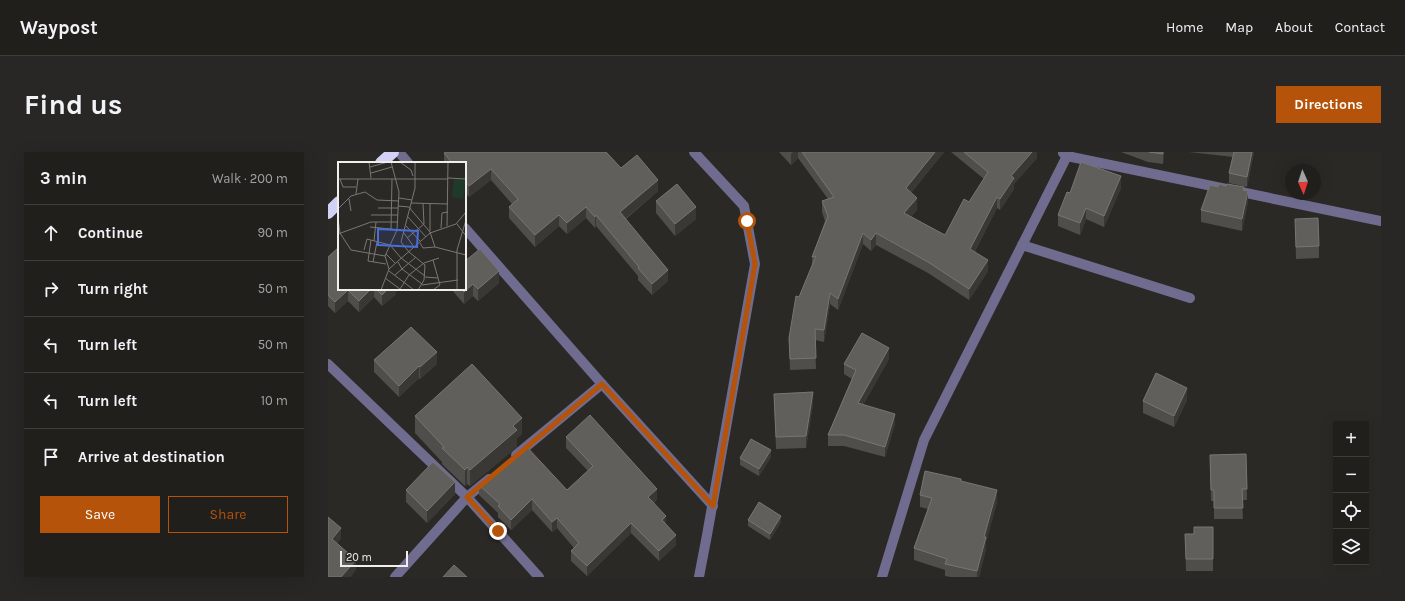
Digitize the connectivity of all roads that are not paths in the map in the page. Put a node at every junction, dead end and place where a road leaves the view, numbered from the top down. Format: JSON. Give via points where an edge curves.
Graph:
{"nodes":[{"id":1,"x":393,"y":152,"type":"edge"},
{"id":2,"x":399,"y":152,"type":"edge"},
{"id":3,"x":694,"y":152,"type":"edge"},
{"id":4,"x":1066,"y":153,"type":"edge"},
{"id":5,"x":382,"y":162,"type":"edge"},
{"id":6,"x":407,"y":162,"type":"edge"},
{"id":7,"x":338,"y":203,"type":"edge"},
{"id":8,"x":328,"y":213,"type":"edge"},
{"id":9,"x":1381,"y":221,"type":"edge"},
{"id":10,"x":466,"y":229,"type":"edge"},
{"id":11,"x":1022,"y":245,"type":"junction"},
{"id":12,"x":1190,"y":298,"type":"dead end"},
{"id":13,"x":328,"y":364,"type":"edge"},
{"id":14,"x":602,"y":384,"type":"junction"},
{"id":15,"x":510,"y":461,"type":"edge"},
{"id":16,"x":498,"y":471,"type":"edge"},
{"id":17,"x":467,"y":497,"type":"junction"},
{"id":18,"x":713,"y":506,"type":"junction"},
{"id":19,"x":395,"y":577,"type":"edge"},
{"id":20,"x":538,"y":577,"type":"edge"},
{"id":21,"x":698,"y":577,"type":"edge"},
{"id":22,"x":882,"y":577,"type":"edge"}],
"edges":[{"from":1,"to":5,"type":"highway"},
{"from":2,"to":6,"type":"street"},
{"from":3,"to":18,"type":"street","via":[[744,206],[755,264]]},
{"from":4,"to":9,"type":"street"},
{"from":4,"to":11,"type":"street"},
{"from":7,"to":8,"type":"highway"},
{"from":10,"to":14,"type":"street"},
{"from":11,"to":12,"type":"street"},
{"from":11,"to":22,"type":"street","via":[[924,440]]},
{"from":13,"to":17,"type":"street"},
{"from":14,"to":15,"type":"street"},
{"from":14,"to":18,"type":"street"},
{"from":16,"to":17,"type":"street"},
{"from":17,"to":19,"type":"street"},
{"from":17,"to":20,"type":"street"},
{"from":18,"to":21,"type":"street"}]}
